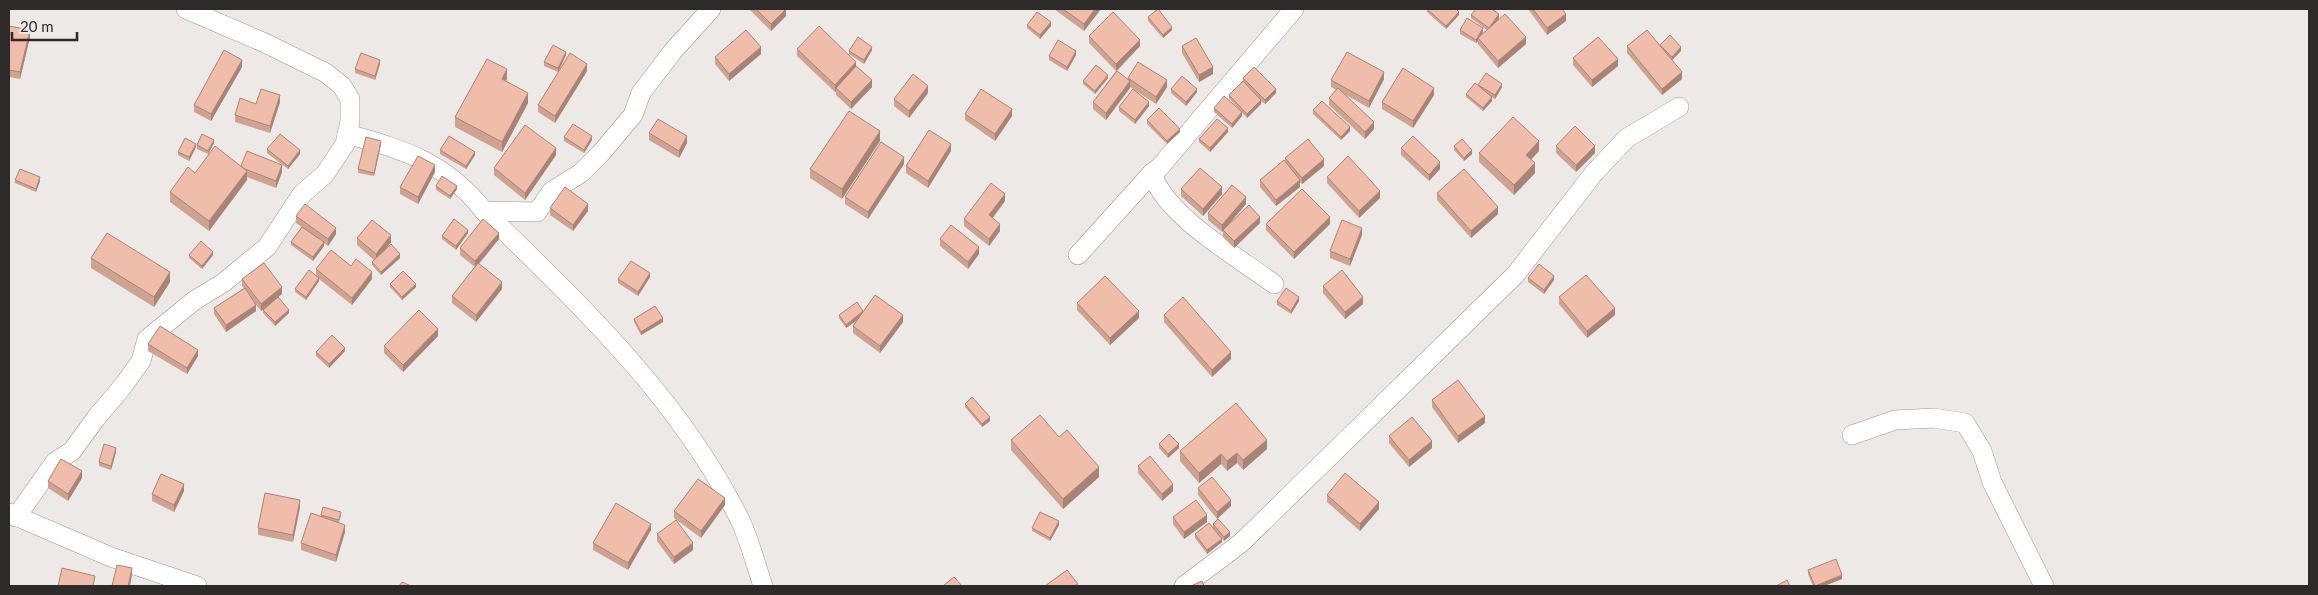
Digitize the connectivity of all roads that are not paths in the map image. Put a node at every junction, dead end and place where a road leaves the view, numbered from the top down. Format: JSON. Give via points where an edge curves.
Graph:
{"nodes":[{"id":1,"x":186,"y":9,"type":"edge"},
{"id":2,"x":711,"y":9,"type":"edge"},
{"id":3,"x":1294,"y":9,"type":"edge"},
{"id":4,"x":1679,"y":107,"type":"dead end"},
{"id":5,"x":347,"y":134,"type":"junction"},
{"id":6,"x":1152,"y":173,"type":"junction"},
{"id":7,"x":484,"y":211,"type":"junction"},
{"id":8,"x":1078,"y":255,"type":"dead end"},
{"id":9,"x":1274,"y":284,"type":"dead end"},
{"id":10,"x":1852,"y":435,"type":"dead end"},
{"id":11,"x":12,"y":515,"type":"edge"},
{"id":12,"x":197,"y":586,"type":"edge"},
{"id":13,"x":763,"y":586,"type":"edge"},
{"id":14,"x":1184,"y":586,"type":"edge"},
{"id":15,"x":2044,"y":586,"type":"edge"}],
"edges":[{"from":1,"to":5,"type":"street","via":[[326,73],[342,86],[350,99]]},
{"from":2,"to":7,"type":"street","via":[[641,93],[632,115],[581,173],[552,191],[536,212]]},
{"from":3,"to":6,"type":"street","via":[[1245,70]]},
{"from":4,"to":14,"type":"street","via":[[1627,138],[1594,173],[1515,275],[1241,543]]},
{"from":5,"to":7,"type":"street","via":[[394,147],[433,164],[469,192]]},
{"from":5,"to":11,"type":"street","via":[[345,144],[325,174],[302,194],[267,247],[147,339],[134,372],[72,451],[55,462]]},
{"from":6,"to":8,"type":"street"},
{"from":6,"to":9,"type":"street","via":[[1155,185],[1168,202]]},
{"from":7,"to":13,"type":"street","via":[[606,334],[674,412],[722,485],[742,524]]},
{"from":10,"to":15,"type":"street","via":[[1895,420],[1934,418],[1965,423],[1982,451],[1992,482]]},
{"from":11,"to":12,"type":"street","via":[[111,557]]}]}
